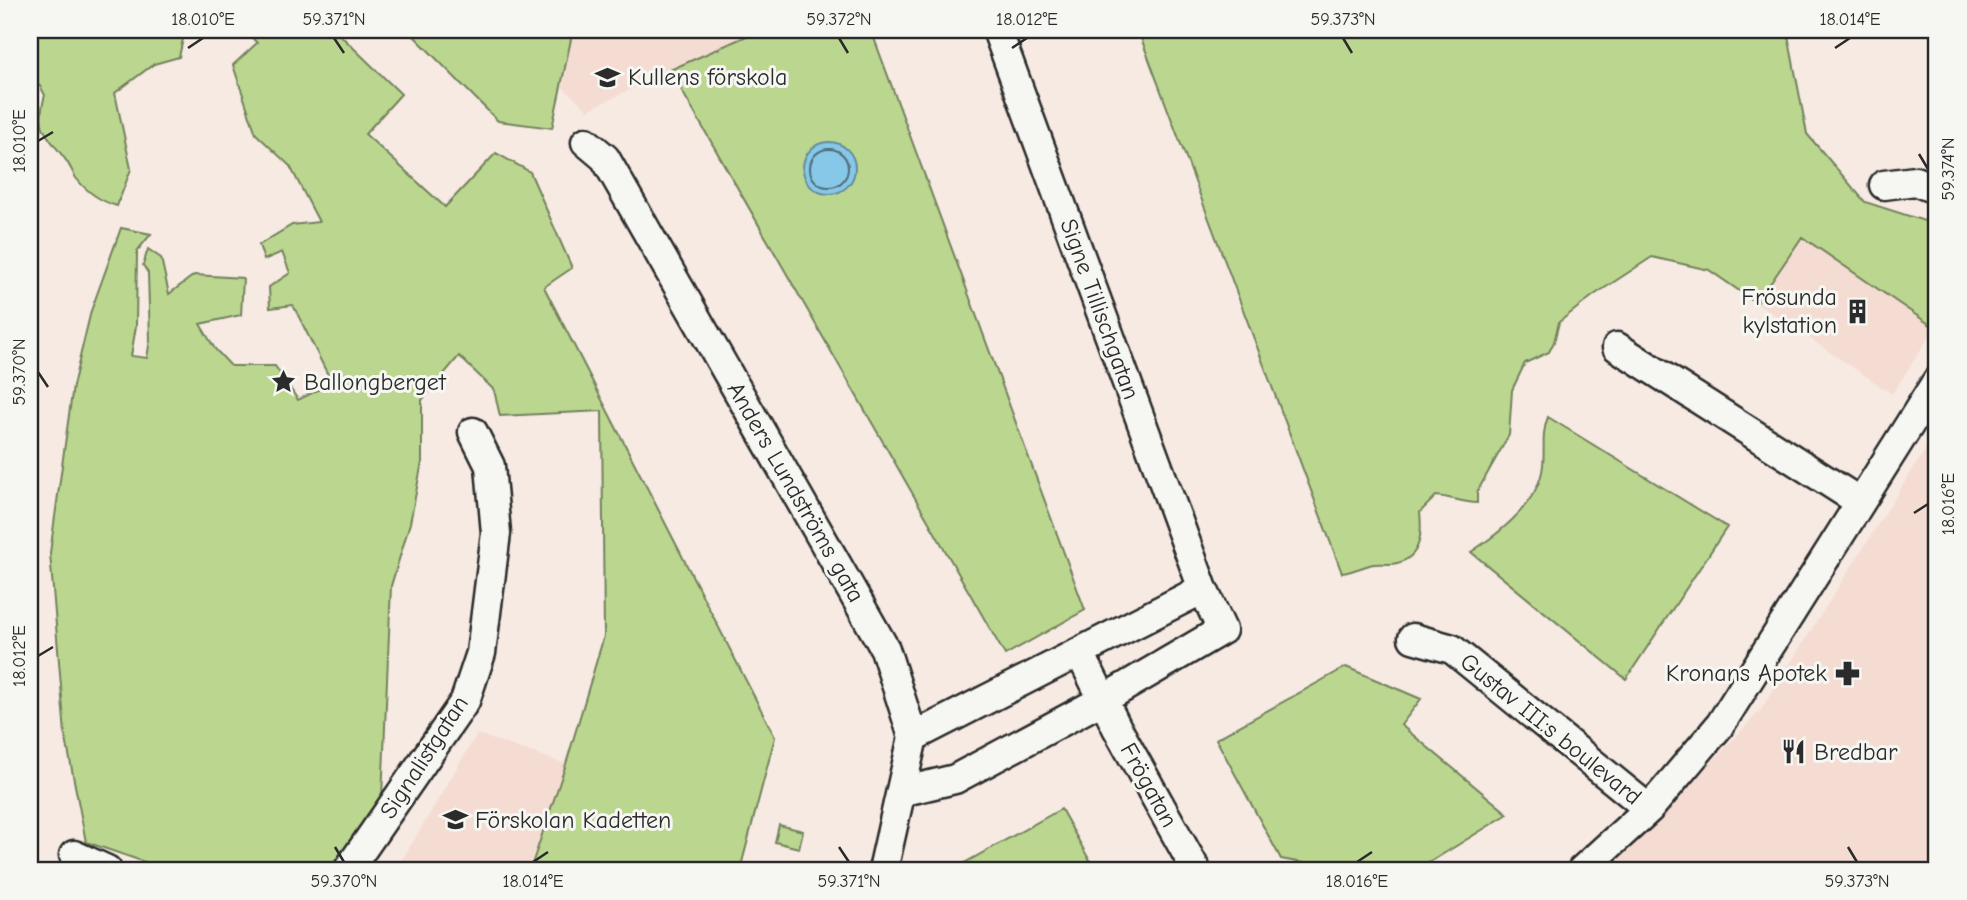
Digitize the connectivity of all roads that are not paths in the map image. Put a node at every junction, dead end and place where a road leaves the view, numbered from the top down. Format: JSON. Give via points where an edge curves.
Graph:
{"nodes":[{"id":1,"x":997,"y":30,"type":"edge"},
{"id":2,"x":586,"y":142,"type":"dead end"},
{"id":3,"x":1884,"y":185,"type":"dead end"},
{"id":4,"x":1937,"y":190,"type":"edge"},
{"id":5,"x":1617,"y":347,"type":"dead end"},
{"id":6,"x":1937,"y":381,"type":"edge"},
{"id":7,"x":473,"y":432,"type":"dead end"},
{"id":8,"x":1860,"y":502,"type":"junction"},
{"id":9,"x":1203,"y":589,"type":"junction"},
{"id":10,"x":1413,"y":638,"type":"dead end"},
{"id":11,"x":1080,"y":653,"type":"junction"},
{"id":12,"x":1104,"y":699,"type":"junction"},
{"id":13,"x":913,"y":737,"type":"junction"},
{"id":14,"x":901,"y":792,"type":"junction"},
{"id":15,"x":1649,"y":809,"type":"junction"},
{"id":16,"x":74,"y":855,"type":"dead end"},
{"id":17,"x":107,"y":870,"type":"edge"},
{"id":18,"x":348,"y":870,"type":"edge"},
{"id":19,"x":883,"y":870,"type":"edge"},
{"id":20,"x":1196,"y":870,"type":"edge"},
{"id":21,"x":1582,"y":870,"type":"edge"}],
"edges":[{"from":1,"to":9,"type":"street","name":"Signe Tillischgatan"},
{"from":2,"to":13,"type":"street","name":"Anders Lundströms gata","via":[[605,158],[885,649]]},
{"from":3,"to":4,"type":"street","via":[[1915,181]]},
{"from":5,"to":8,"type":"street"},
{"from":6,"to":8,"type":"street","name":"Gustav III:s boulevard"},
{"from":7,"to":18,"type":"street","name":"Signalistgatan","via":[[490,466],[496,533],[481,653],[465,701]]},
{"from":8,"to":15,"type":"street","name":"Gustav III:s boulevard","via":[[1720,725]]},
{"from":9,"to":11,"type":"street"},
{"from":9,"to":12,"type":"street","name":"Signe Tillischgatan","via":[[1222,631]]},
{"from":10,"to":15,"type":"street","name":"Gustav III:s boulevard","via":[[1452,649]]},
{"from":11,"to":12,"type":"street"},
{"from":11,"to":13,"type":"street"},
{"from":12,"to":14,"type":"street","name":"Signe Tillischgatan","via":[[955,779]]},
{"from":12,"to":20,"type":"street","name":"Frögatan"},
{"from":13,"to":14,"type":"street","name":"Anders Lundströms gata"},
{"from":14,"to":19,"type":"street","name":"Anders Lundströms gata"},
{"from":15,"to":21,"type":"street","name":"Gustav III:s boulevard"},
{"from":16,"to":17,"type":"street"}]}
